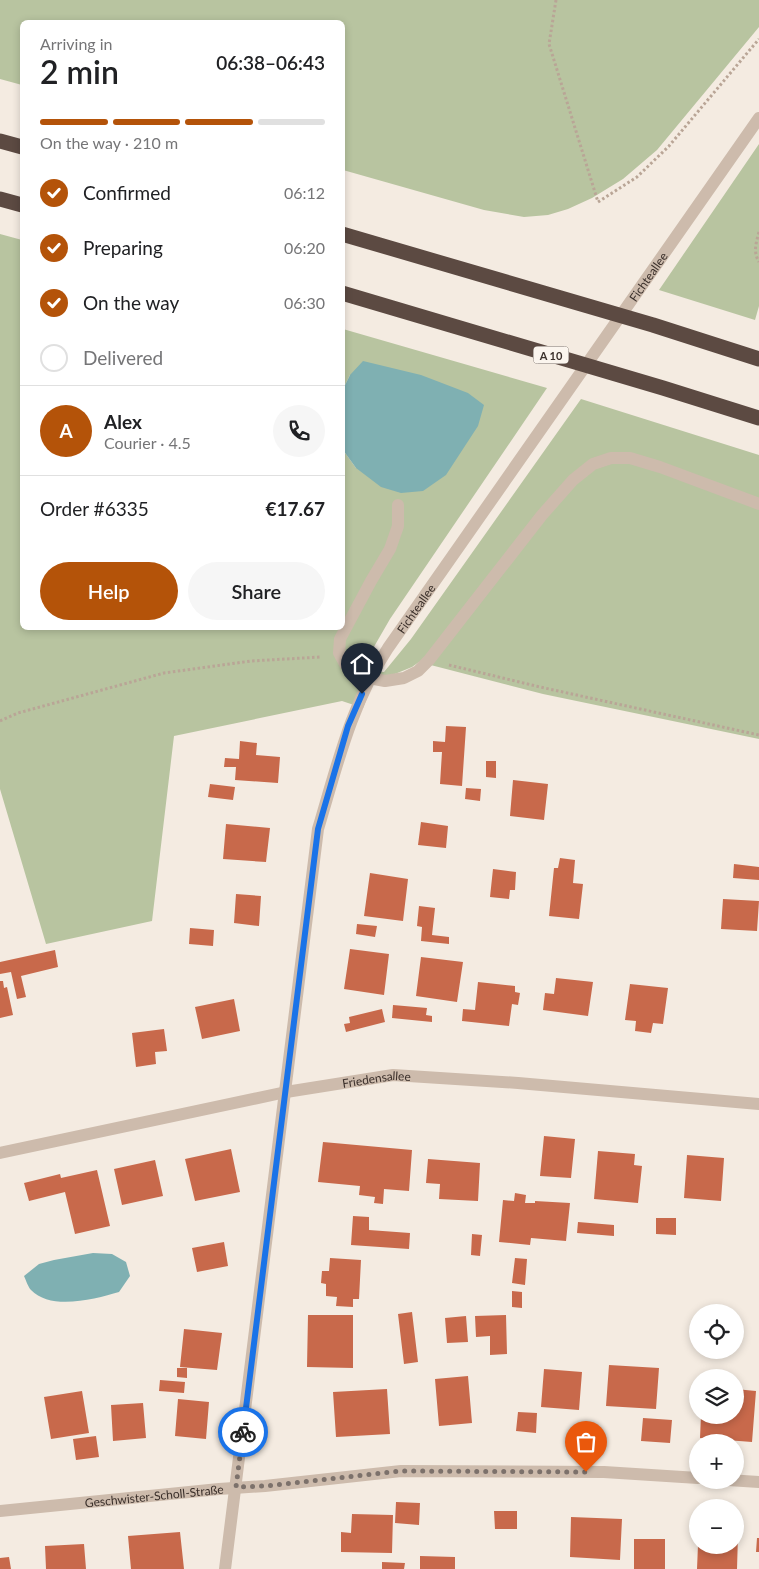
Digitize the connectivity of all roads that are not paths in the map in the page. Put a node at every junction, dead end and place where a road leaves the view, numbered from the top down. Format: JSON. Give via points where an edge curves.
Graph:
{"nodes":[{"id":1,"x":759,"y":118,"type":"edge"},
{"id":2,"x":0,"y":141,"type":"edge"},
{"id":3,"x":20,"y":146,"type":"edge"},
{"id":4,"x":0,"y":199,"type":"edge"},
{"id":5,"x":20,"y":204,"type":"edge"},
{"id":6,"x":345,"y":235,"type":"edge"},
{"id":7,"x":345,"y":294,"type":"edge"},
{"id":8,"x":759,"y":358,"type":"edge"},
{"id":9,"x":759,"y":418,"type":"edge"},
{"id":10,"x":759,"y":504,"type":"edge"},
{"id":11,"x":398,"y":505,"type":"dead end"},
{"id":12,"x":345,"y":630,"type":"edge"},
{"id":13,"x":345,"y":630,"type":"edge"},
{"id":14,"x":369,"y":678,"type":"junction"},
{"id":15,"x":286,"y":1092,"type":"junction"},
{"id":16,"x":759,"y":1104,"type":"edge"},
{"id":17,"x":0,"y":1153,"type":"edge"},
{"id":18,"x":689,"y":1477,"type":"edge"},
{"id":19,"x":744,"y":1481,"type":"edge"},
{"id":20,"x":759,"y":1482,"type":"edge"},
{"id":21,"x":236,"y":1487,"type":"junction"},
{"id":22,"x":0,"y":1511,"type":"edge"},
{"id":23,"x":225,"y":1569,"type":"edge"}],
"edges":[{"from":1,"to":14,"type":"street","name":"Fichteallee"},
{"from":2,"to":3,"type":"highway"},
{"from":4,"to":5,"type":"highway"},
{"from":6,"to":8,"type":"highway"},
{"from":7,"to":9,"type":"highway","number":"A 10"},
{"from":10,"to":14,"type":"street","via":[[630,458],[611,458],[593,464],[573,480],[542,515],[418,671],[404,678],[385,681]]},
{"from":11,"to":12,"type":"street","via":[[398,526],[390,549]]},
{"from":13,"to":14,"type":"street","via":[[340,639],[341,658],[353,672]]},
{"from":14,"to":15,"type":"street","name":"Fichteallee","via":[[348,726],[318,829]]},
{"from":15,"to":16,"type":"street","name":"Friedensallee","via":[[393,1076],[518,1083]]},
{"from":15,"to":17,"type":"street","name":"Friedensallee"},
{"from":15,"to":21,"type":"street","name":"Fichteallee"},
{"from":18,"to":21,"type":"street","name":"Geschwister-Scholl-Straße","via":[[604,1472],[401,1471]]},
{"from":19,"to":20,"type":"street"},
{"from":21,"to":22,"type":"street","name":"Geschwister-Scholl-Straße"},
{"from":21,"to":23,"type":"street","name":"Fichteallee"}]}
